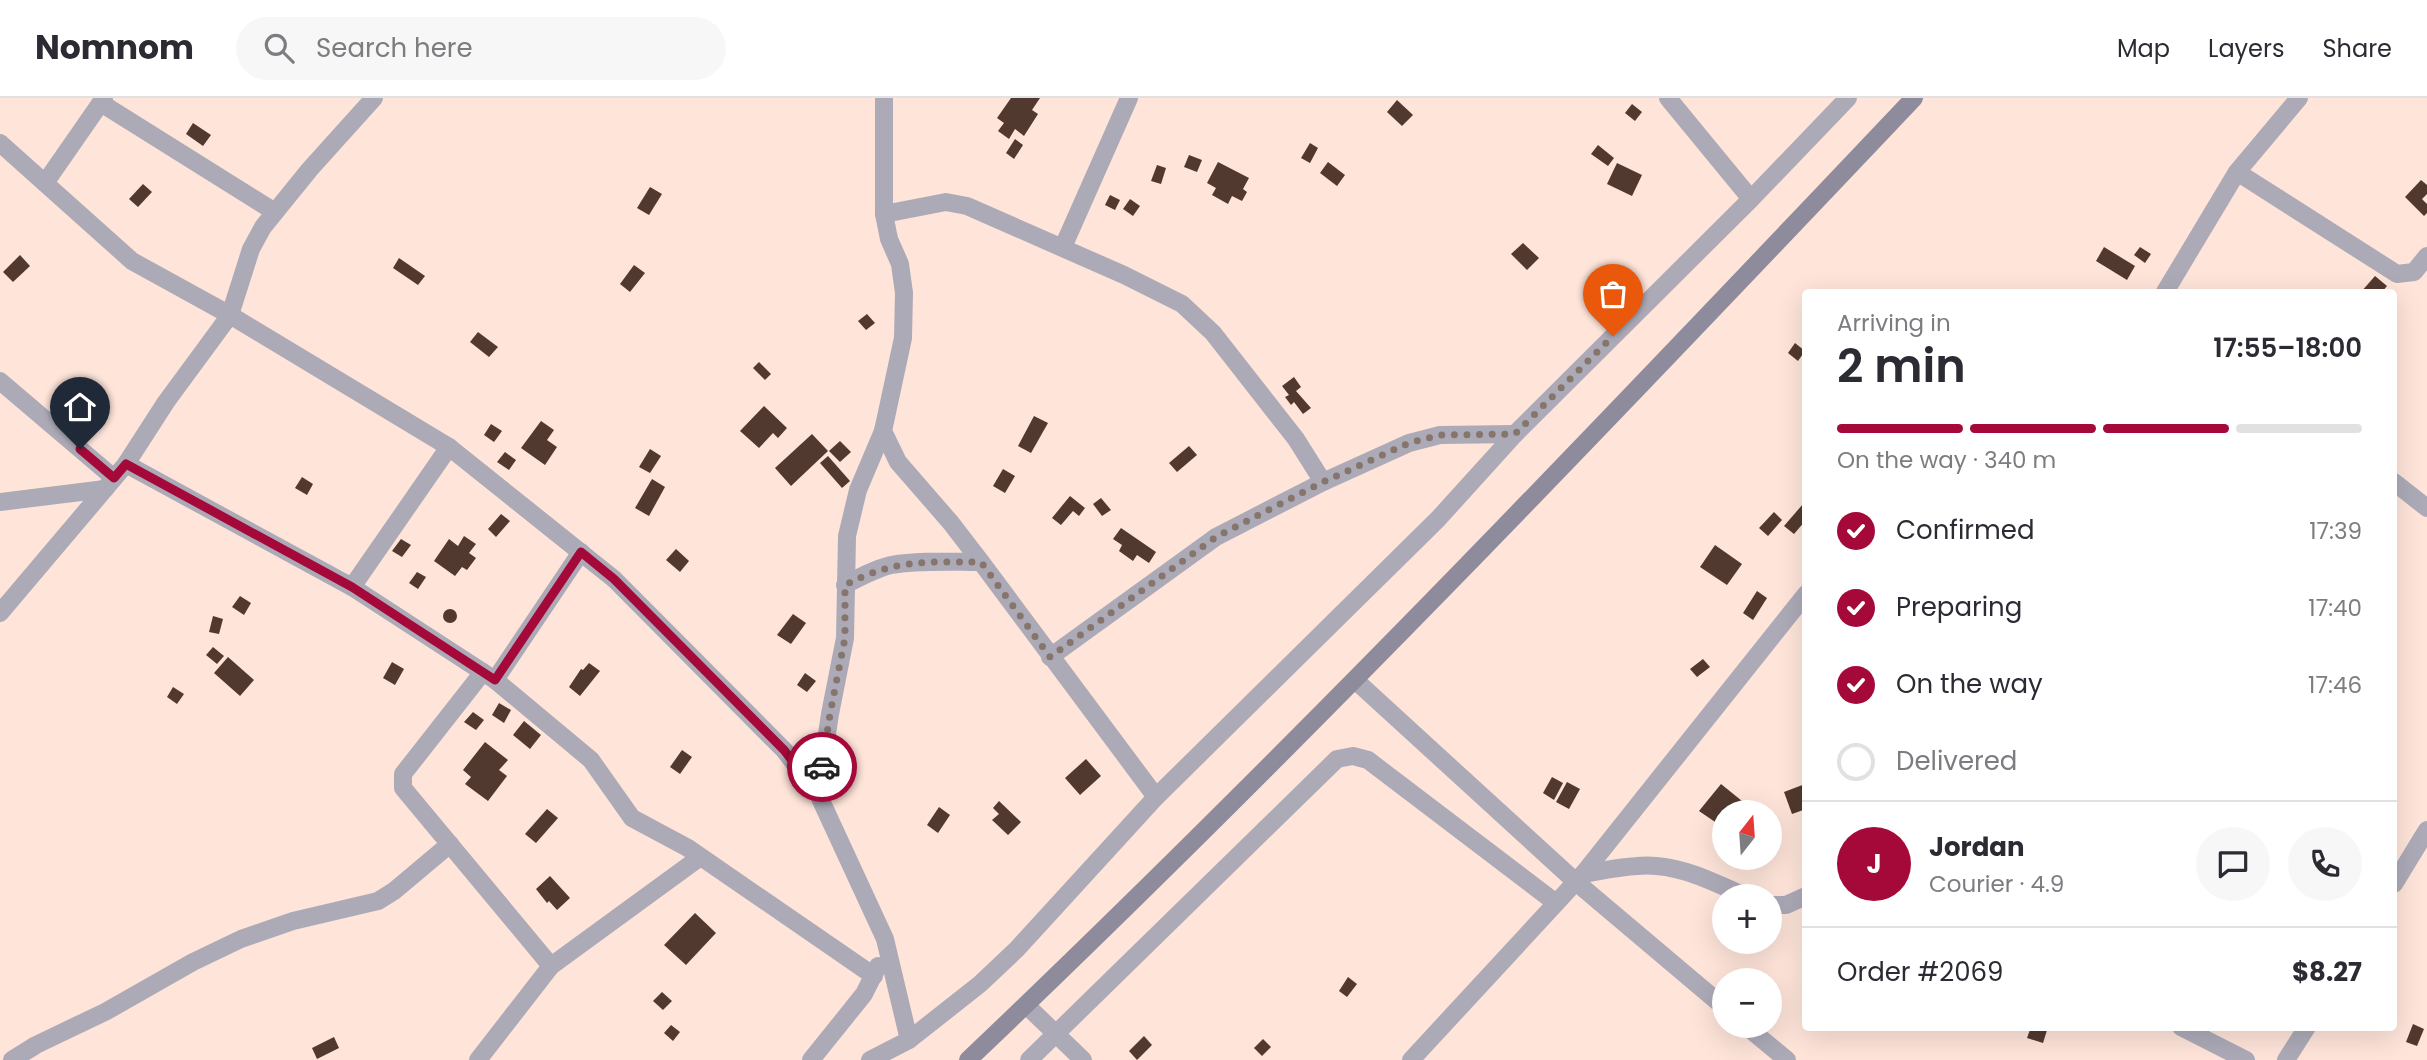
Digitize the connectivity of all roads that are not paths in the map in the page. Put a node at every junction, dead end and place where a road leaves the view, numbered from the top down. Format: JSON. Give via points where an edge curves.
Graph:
{"nodes":[{"id":1,"x":884,"y":98,"type":"edge"},
{"id":2,"x":1129,"y":98,"type":"edge"},
{"id":3,"x":1668,"y":98,"type":"edge"},
{"id":4,"x":1848,"y":98,"type":"edge"},
{"id":5,"x":1914,"y":98,"type":"edge"},
{"id":6,"x":2299,"y":98,"type":"edge"},
{"id":7,"x":369,"y":99,"type":"edge"},
{"id":8,"x":103,"y":100,"type":"edge"},
{"id":9,"x":0,"y":143,"type":"edge"},
{"id":10,"x":2237,"y":172,"type":"junction"},
{"id":11,"x":45,"y":183,"type":"junction"},
{"id":12,"x":1751,"y":199,"type":"junction"},
{"id":13,"x":275,"y":212,"type":"junction"},
{"id":14,"x":884,"y":214,"type":"junction"},
{"id":15,"x":1063,"y":247,"type":"junction"},
{"id":16,"x":2427,"y":256,"type":"edge"},
{"id":17,"x":2167,"y":289,"type":"edge"},
{"id":18,"x":230,"y":315,"type":"junction"},
{"id":19,"x":0,"y":381,"type":"edge"},
{"id":20,"x":883,"y":431,"type":"junction"},
{"id":21,"x":1515,"y":434,"type":"junction"},
{"id":22,"x":449,"y":447,"type":"junction"},
{"id":23,"x":115,"y":477,"type":"junction"},
{"id":24,"x":1323,"y":482,"type":"junction"},
{"id":25,"x":2397,"y":484,"type":"edge"},
{"id":26,"x":0,"y":502,"type":"edge"},
{"id":27,"x":2427,"y":508,"type":"edge"},
{"id":28,"x":581,"y":552,"type":"junction"},
{"id":29,"x":981,"y":562,"type":"junction"},
{"id":30,"x":845,"y":585,"type":"junction"},
{"id":31,"x":352,"y":587,"type":"junction"},
{"id":32,"x":1802,"y":599,"type":"edge"},
{"id":33,"x":0,"y":613,"type":"edge"},
{"id":34,"x":1050,"y":657,"type":"junction"},
{"id":35,"x":489,"y":676,"type":"junction"},
{"id":36,"x":1355,"y":680,"type":"junction"},
{"id":37,"x":818,"y":794,"type":"junction"},
{"id":38,"x":1156,"y":797,"type":"junction"},
{"id":39,"x":2427,"y":830,"type":"edge"},
{"id":40,"x":450,"y":844,"type":"junction"},
{"id":41,"x":699,"y":858,"type":"junction"},
{"id":42,"x":1580,"y":878,"type":"junction"},
{"id":43,"x":2397,"y":879,"type":"edge"},
{"id":44,"x":1717,"y":884,"type":"edge"},
{"id":45,"x":1802,"y":898,"type":"edge"},
{"id":46,"x":1556,"y":903,"type":"junction"},
{"id":47,"x":1782,"y":905,"type":"edge"},
{"id":48,"x":885,"y":939,"type":"junction"},
{"id":49,"x":551,"y":966,"type":"junction"},
{"id":50,"x":874,"y":976,"type":"junction"},
{"id":51,"x":1712,"y":996,"type":"edge"},
{"id":52,"x":1026,"y":1006,"type":"junction"},
{"id":53,"x":2189,"y":1031,"type":"edge"},
{"id":54,"x":2304,"y":1031,"type":"edge"},
{"id":55,"x":1057,"y":1035,"type":"junction"},
{"id":56,"x":1760,"y":1038,"type":"edge"},
{"id":57,"x":909,"y":1041,"type":"junction"},
{"id":58,"x":12,"y":1060,"type":"edge"},
{"id":59,"x":478,"y":1060,"type":"edge"},
{"id":60,"x":811,"y":1060,"type":"edge"},
{"id":61,"x":870,"y":1060,"type":"edge"},
{"id":62,"x":968,"y":1060,"type":"edge"},
{"id":63,"x":1029,"y":1060,"type":"edge"},
{"id":64,"x":1083,"y":1060,"type":"edge"},
{"id":65,"x":1411,"y":1060,"type":"edge"},
{"id":66,"x":1787,"y":1060,"type":"edge"},
{"id":67,"x":2246,"y":1060,"type":"edge"},
{"id":68,"x":2286,"y":1060,"type":"edge"}],
"edges":[{"from":1,"to":14,"type":"street"},
{"from":2,"to":15,"type":"street"},
{"from":3,"to":12,"type":"street"},
{"from":4,"to":12,"type":"street"},
{"from":5,"to":36,"type":"main road"},
{"from":6,"to":10,"type":"street"},
{"from":7,"to":13,"type":"street"},
{"from":8,"to":11,"type":"street"},
{"from":8,"to":13,"type":"street"},
{"from":9,"to":11,"type":"street"},
{"from":10,"to":16,"type":"street","via":[[2397,274],[2414,272]]},
{"from":10,"to":17,"type":"street"},
{"from":11,"to":18,"type":"street","via":[[132,261]]},
{"from":12,"to":21,"type":"street"},
{"from":13,"to":18,"type":"street","via":[[251,249]]},
{"from":14,"to":15,"type":"street","via":[[946,202],[967,206]]},
{"from":14,"to":20,"type":"street","via":[[900,264],[904,338]]},
{"from":15,"to":24,"type":"street","via":[[1182,304],[1213,333],[1296,439]]},
{"from":18,"to":22,"type":"street"},
{"from":18,"to":23,"type":"street"},
{"from":19,"to":23,"type":"street"},
{"from":20,"to":29,"type":"street","via":[[898,463]]},
{"from":20,"to":30,"type":"street","via":[[851,511]]},
{"from":21,"to":24,"type":"street","via":[[1440,435],[1409,443]]},
{"from":21,"to":38,"type":"street","via":[[1437,519]]},
{"from":22,"to":28,"type":"street"},
{"from":22,"to":31,"type":"street"},
{"from":23,"to":26,"type":"street"},
{"from":23,"to":31,"type":"street"},
{"from":23,"to":33,"type":"street"},
{"from":24,"to":34,"type":"street","via":[[1216,537]]},
{"from":25,"to":27,"type":"street"},
{"from":28,"to":35,"type":"street"},
{"from":28,"to":37,"type":"street","via":[[614,579],[784,750]]},
{"from":29,"to":30,"type":"street","via":[[890,566]]},
{"from":29,"to":34,"type":"street"},
{"from":30,"to":37,"type":"street","via":[[845,638]]},
{"from":31,"to":35,"type":"street"},
{"from":32,"to":42,"type":"street"},
{"from":34,"to":38,"type":"street"},
{"from":35,"to":40,"type":"street","via":[[403,774],[403,788]]},
{"from":35,"to":41,"type":"street","via":[[591,760],[632,817]]},
{"from":36,"to":42,"type":"street"},
{"from":36,"to":52,"type":"main road"},
{"from":37,"to":48,"type":"street"},
{"from":38,"to":57,"type":"street","via":[[1017,949]]},
{"from":39,"to":43,"type":"street"},
{"from":40,"to":49,"type":"street"},
{"from":40,"to":58,"type":"street","via":[[377,901],[241,939]]},
{"from":41,"to":49,"type":"street"},
{"from":41,"to":50,"type":"street"},
{"from":42,"to":44,"type":"street","via":[[1638,865],[1694,874]]},
{"from":42,"to":46,"type":"street"},
{"from":42,"to":51,"type":"street"},
{"from":45,"to":47,"type":"street"},
{"from":46,"to":55,"type":"street","via":[[1368,760],[1353,756],[1337,760]]},
{"from":46,"to":65,"type":"street"},
{"from":48,"to":50,"type":"street"},
{"from":48,"to":57,"type":"street"},
{"from":49,"to":59,"type":"street"},
{"from":50,"to":60,"type":"street"},
{"from":52,"to":55,"type":"street"},
{"from":52,"to":62,"type":"main road"},
{"from":53,"to":67,"type":"street"},
{"from":54,"to":68,"type":"street"},
{"from":55,"to":63,"type":"street"},
{"from":55,"to":64,"type":"street"},
{"from":56,"to":66,"type":"street"},
{"from":57,"to":61,"type":"street"}]}
